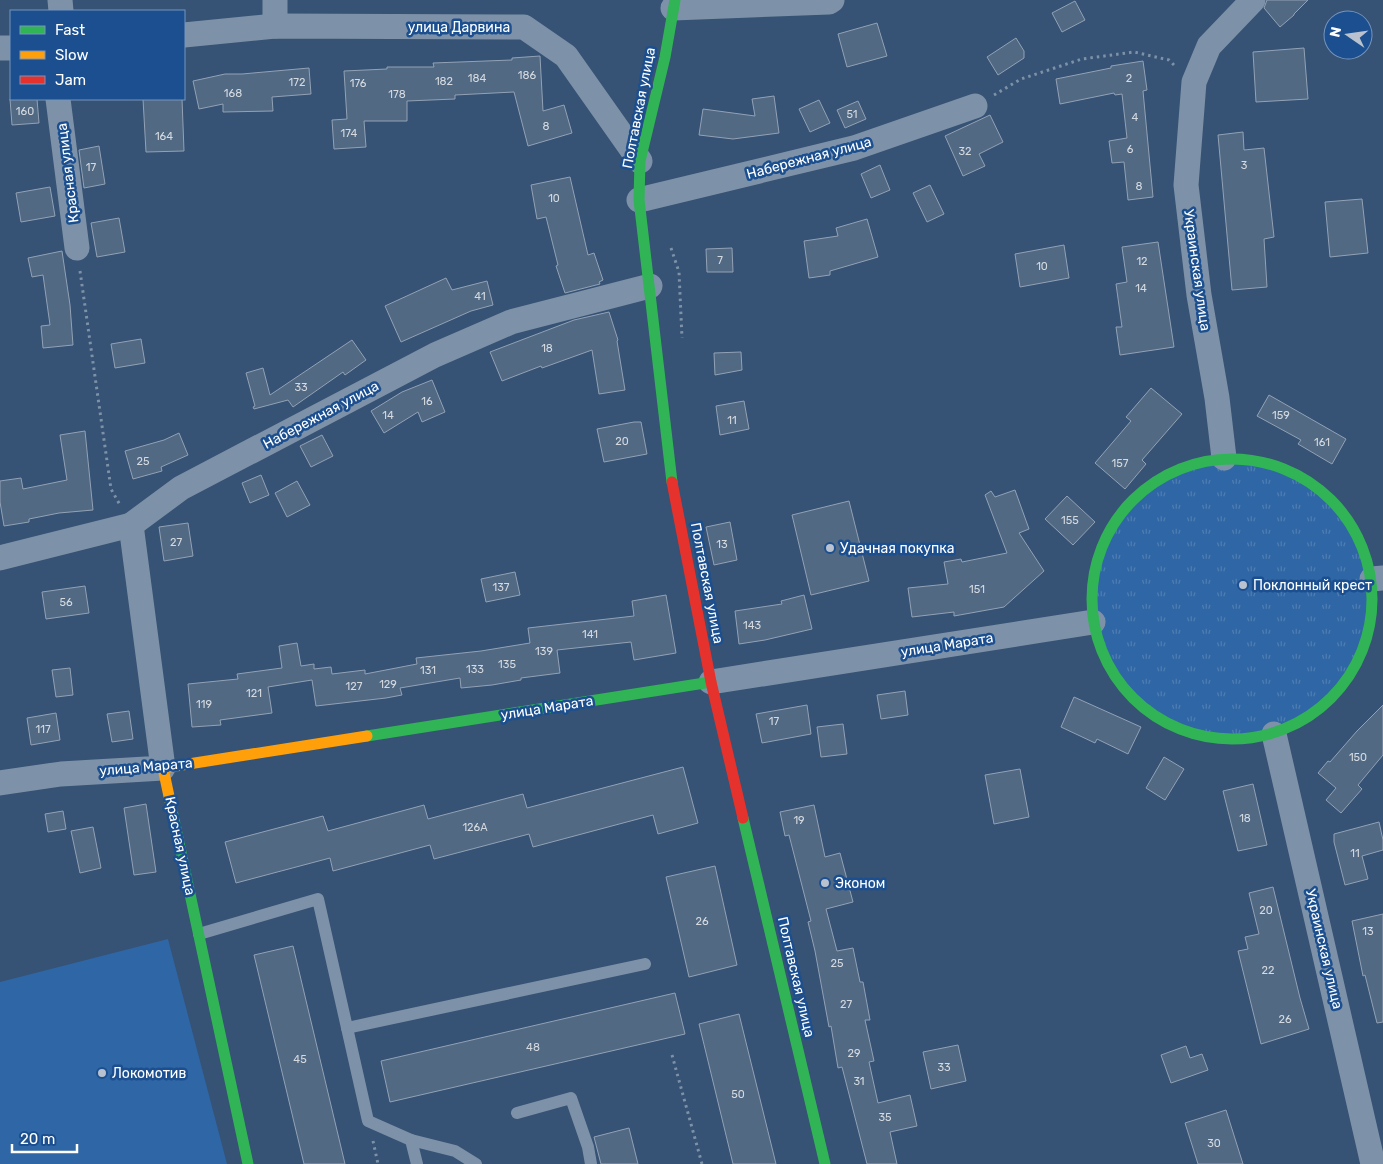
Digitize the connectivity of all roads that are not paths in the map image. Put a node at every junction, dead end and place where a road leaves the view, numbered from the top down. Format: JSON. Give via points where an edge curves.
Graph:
{"nodes":[{"id":1,"x":275,"y":0,"type":"edge"},
{"id":2,"x":832,"y":0,"type":"edge"},
{"id":3,"x":1253,"y":0,"type":"edge"},
{"id":4,"x":674,"y":4,"type":"edge"},
{"id":5,"x":275,"y":26,"type":"junction"},
{"id":6,"x":185,"y":35,"type":"edge"},
{"id":7,"x":58,"y":100,"type":"edge"},
{"id":8,"x":975,"y":106,"type":"road end"},
{"id":9,"x":640,"y":161,"type":"junction"},
{"id":10,"x":640,"y":200,"type":"junction"},
{"id":11,"x":77,"y":248,"type":"road end"},
{"id":12,"x":650,"y":286,"type":"junction"},
{"id":13,"x":1224,"y":458,"type":"junction"},
{"id":14,"x":130,"y":525,"type":"junction"},
{"id":15,"x":0,"y":558,"type":"edge"},
{"id":16,"x":1377,"y":578,"type":"edge"},
{"id":17,"x":1093,"y":622,"type":"junction"},
{"id":18,"x":711,"y":682,"type":"junction"},
{"id":19,"x":1274,"y":734,"type":"junction"},
{"id":20,"x":163,"y":768,"type":"junction"},
{"id":21,"x":0,"y":783,"type":"edge"},
{"id":22,"x":199,"y":934,"type":"junction"},
{"id":23,"x":645,"y":964,"type":"dead end"},
{"id":24,"x":347,"y":1028,"type":"junction"},
{"id":25,"x":517,"y":1113,"type":"dead end"},
{"id":26,"x":411,"y":1140,"type":"junction"},
{"id":27,"x":248,"y":1164,"type":"edge"},
{"id":28,"x":417,"y":1164,"type":"edge"},
{"id":29,"x":476,"y":1164,"type":"edge"},
{"id":30,"x":591,"y":1164,"type":"edge"},
{"id":31,"x":825,"y":1164,"type":"edge"},
{"id":32,"x":1373,"y":1164,"type":"edge"}],
"edges":[{"from":1,"to":5,"type":"street"},
{"from":2,"to":4,"type":"street"},
{"from":3,"to":13,"type":"street","name":"Украинская улица","via":[[1209,46],[1194,82],[1186,185]]},
{"from":4,"to":9,"type":"street","name":"Полтавская улица"},
{"from":5,"to":6,"type":"street","name":"улица Дарвина"},
{"from":5,"to":9,"type":"street","name":"улица Дарвина","via":[[524,27],[566,56]]},
{"from":7,"to":11,"type":"street","name":"Красная улица"},
{"from":8,"to":10,"type":"street","name":"Набережная улица","via":[[854,148]]},
{"from":9,"to":10,"type":"street","name":"Полтавская улица"},
{"from":10,"to":12,"type":"street","name":"Полтавская улица"},
{"from":12,"to":14,"type":"street","name":"Набережная улица","via":[[511,322],[435,356],[181,488]]},
{"from":12,"to":18,"type":"street","name":"Полтавская улица","via":[[674,495]]},
{"from":13,"to":16,"type":"street","via":[[1265,462],[1304,478],[1317,488],[1336,504],[1360,539]]},
{"from":13,"to":17,"type":"street","via":[[1178,469],[1138,494],[1109,531],[1093,575]]},
{"from":14,"to":15,"type":"street","name":"Набережная улица"},
{"from":14,"to":20,"type":"street","name":"Красная улица"},
{"from":16,"to":19,"type":"street","via":[[1372,619],[1361,657],[1340,691],[1310,717]]},
{"from":17,"to":18,"type":"street","name":"улица Марата"},
{"from":17,"to":19,"type":"street","via":[[1108,668],[1138,705],[1180,731],[1226,741]]},
{"from":18,"to":20,"type":"street","name":"улица Марата"},
{"from":18,"to":31,"type":"street","name":"Полтавская улица"},
{"from":19,"to":32,"type":"street","name":"Украинская улица"},
{"from":20,"to":21,"type":"street","name":"улица Марата","via":[[61,774]]},
{"from":20,"to":22,"type":"street","name":"Красная улица"},
{"from":22,"to":24,"type":"lane","via":[[318,899]]},
{"from":22,"to":27,"type":"street","name":"Красная улица"},
{"from":23,"to":24,"type":"lane"},
{"from":24,"to":26,"type":"lane","via":[[368,1121]]},
{"from":25,"to":30,"type":"lane","via":[[571,1098]]},
{"from":26,"to":28,"type":"lane"},
{"from":26,"to":29,"type":"lane","via":[[455,1150]]}]}
